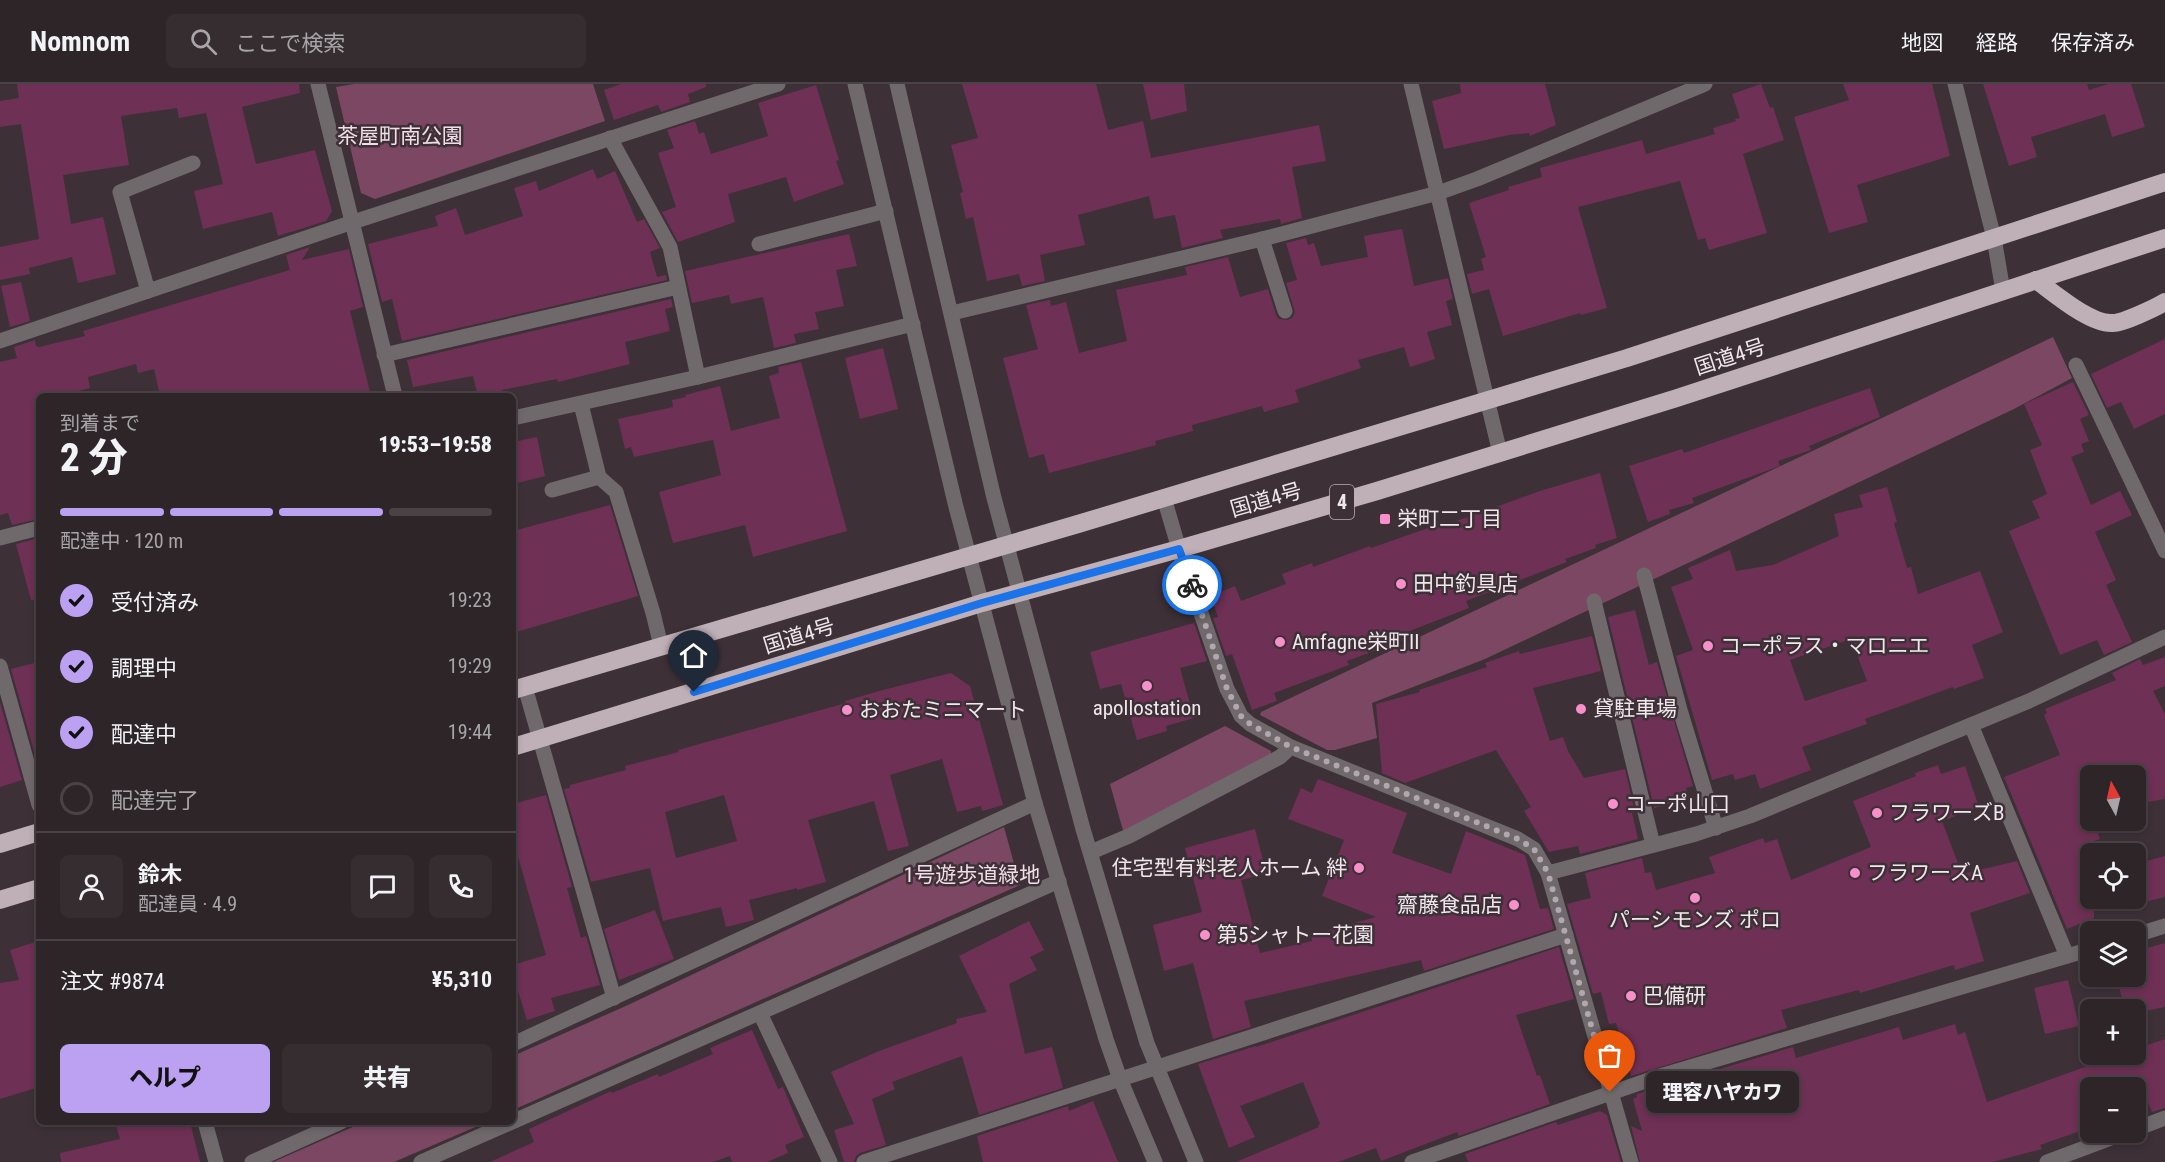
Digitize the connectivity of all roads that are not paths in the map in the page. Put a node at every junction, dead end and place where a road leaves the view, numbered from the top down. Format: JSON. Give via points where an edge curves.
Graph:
{"nodes":[{"id":1,"x":318,"y":84,"type":"edge"},
{"id":2,"x":778,"y":84,"type":"edge"},
{"id":3,"x":855,"y":84,"type":"edge"},
{"id":4,"x":897,"y":84,"type":"edge"},
{"id":5,"x":1411,"y":84,"type":"edge"},
{"id":6,"x":1705,"y":84,"type":"edge"},
{"id":7,"x":1955,"y":84,"type":"edge"},
{"id":8,"x":610,"y":138,"type":"junction"},
{"id":9,"x":193,"y":163,"type":"dead end"},
{"id":10,"x":2165,"y":182,"type":"edge"},
{"id":11,"x":1438,"y":193,"type":"junction"},
{"id":12,"x":886,"y":211,"type":"junction"},
{"id":13,"x":353,"y":222,"type":"junction"},
{"id":14,"x":1994,"y":238,"type":"junction"},
{"id":15,"x":2165,"y":238,"type":"edge"},
{"id":16,"x":1262,"y":239,"type":"junction"},
{"id":17,"x":759,"y":244,"type":"dead end"},
{"id":18,"x":2036,"y":280,"type":"junction"},
{"id":19,"x":678,"y":287,"type":"junction"},
{"id":20,"x":148,"y":291,"type":"junction"},
{"id":21,"x":2003,"y":291,"type":"junction"},
{"id":22,"x":2165,"y":302,"type":"edge"},
{"id":23,"x":1285,"y":310,"type":"dead end"},
{"id":24,"x":951,"y":313,"type":"junction"},
{"id":25,"x":913,"y":324,"type":"junction"},
{"id":26,"x":0,"y":341,"type":"edge"},
{"id":27,"x":384,"y":355,"type":"junction"},
{"id":28,"x":2076,"y":365,"type":"dead end"},
{"id":29,"x":698,"y":377,"type":"junction"},
{"id":30,"x":394,"y":393,"type":"edge"},
{"id":31,"x":1487,"y":400,"type":"junction"},
{"id":32,"x":581,"y":404,"type":"junction"},
{"id":33,"x":516,"y":417,"type":"edge"},
{"id":34,"x":1500,"y":453,"type":"junction"},
{"id":35,"x":599,"y":477,"type":"junction"},
{"id":36,"x":552,"y":490,"type":"dead end"},
{"id":37,"x":1164,"y":498,"type":"junction"},
{"id":38,"x":36,"y":529,"type":"edge"},
{"id":39,"x":0,"y":538,"type":"edge"},
{"id":40,"x":1006,"y":545,"type":"junction"},
{"id":41,"x":1179,"y":549,"type":"junction"},
{"id":42,"x":2165,"y":551,"type":"edge"},
{"id":43,"x":969,"y":556,"type":"junction"},
{"id":44,"x":1644,"y":576,"type":"dead end"},
{"id":45,"x":1019,"y":593,"type":"junction"},
{"id":46,"x":1594,"y":601,"type":"dead end"},
{"id":47,"x":982,"y":603,"type":"junction"},
{"id":48,"x":2165,"y":638,"type":"edge"},
{"id":49,"x":662,"y":646,"type":"junction"},
{"id":50,"x":0,"y":666,"type":"edge"},
{"id":51,"x":519,"y":689,"type":"edge"},
{"id":52,"x":1971,"y":725,"type":"junction"},
{"id":53,"x":540,"y":739,"type":"junction"},
{"id":54,"x":516,"y":746,"type":"edge"},
{"id":55,"x":1291,"y":747,"type":"junction"},
{"id":56,"x":36,"y":794,"type":"edge"},
{"id":57,"x":1035,"y":803,"type":"junction"},
{"id":58,"x":1716,"y":828,"type":"junction"},
{"id":59,"x":36,"y":833,"type":"edge"},
{"id":60,"x":0,"y":844,"type":"edge"},
{"id":61,"x":1653,"y":845,"type":"junction"},
{"id":62,"x":1091,"y":852,"type":"junction"},
{"id":63,"x":1548,"y":873,"type":"junction"},
{"id":64,"x":1059,"y":881,"type":"junction"},
{"id":65,"x":36,"y":889,"type":"edge"},
{"id":66,"x":0,"y":900,"type":"edge"},
{"id":67,"x":2165,"y":926,"type":"edge"},
{"id":68,"x":2146,"y":932,"type":"edge"},
{"id":69,"x":1566,"y":935,"type":"junction"},
{"id":70,"x":2080,"y":952,"type":"edge"},
{"id":71,"x":2067,"y":956,"type":"junction"},
{"id":72,"x":614,"y":998,"type":"junction"},
{"id":73,"x":760,"y":1013,"type":"junction"},
{"id":74,"x":516,"y":1043,"type":"edge"},
{"id":75,"x":1156,"y":1066,"type":"junction"},
{"id":76,"x":1120,"y":1079,"type":"junction"},
{"id":77,"x":1610,"y":1092,"type":"junction"},
{"id":78,"x":2165,"y":1118,"type":"edge"},
{"id":79,"x":516,"y":1120,"type":"edge"},
{"id":80,"x":206,"y":1125,"type":"edge"},
{"id":81,"x":334,"y":1125,"type":"edge"},
{"id":82,"x":505,"y":1125,"type":"edge"},
{"id":83,"x":2146,"y":1125,"type":"edge"},
{"id":84,"x":2098,"y":1143,"type":"edge"},
{"id":85,"x":216,"y":1162,"type":"edge"},
{"id":86,"x":252,"y":1162,"type":"edge"},
{"id":87,"x":421,"y":1162,"type":"edge"},
{"id":88,"x":830,"y":1162,"type":"edge"},
{"id":89,"x":864,"y":1162,"type":"edge"},
{"id":90,"x":1155,"y":1162,"type":"edge"},
{"id":91,"x":1196,"y":1162,"type":"edge"},
{"id":92,"x":1412,"y":1162,"type":"edge"},
{"id":93,"x":1631,"y":1162,"type":"edge"},
{"id":94,"x":2047,"y":1162,"type":"edge"}],
"edges":[{"from":1,"to":13,"type":"street"},
{"from":2,"to":8,"type":"street"},
{"from":3,"to":12,"type":"street"},
{"from":4,"to":24,"type":"street"},
{"from":5,"to":11,"type":"street"},
{"from":6,"to":11,"type":"street"},
{"from":7,"to":14,"type":"street"},
{"from":8,"to":13,"type":"street"},
{"from":8,"to":19,"type":"street","via":[[670,247]]},
{"from":9,"to":20,"type":"street","via":[[120,192]]},
{"from":10,"to":14,"type":"highway","name":"国道4号"},
{"from":11,"to":16,"type":"street"},
{"from":11,"to":31,"type":"street"},
{"from":12,"to":17,"type":"street"},
{"from":12,"to":25,"type":"street"},
{"from":13,"to":20,"type":"street"},
{"from":13,"to":27,"type":"street"},
{"from":14,"to":21,"type":"street"},
{"from":14,"to":31,"type":"highway","name":"国道4号"},
{"from":15,"to":18,"type":"highway","name":"国道4号","number":"4"},
{"from":16,"to":23,"type":"street"},
{"from":16,"to":24,"type":"street"},
{"from":18,"to":21,"type":"highway","name":"国道4号","number":"4"},
{"from":18,"to":22,"type":"highway","via":[[2076,309],[2113,324]]},
{"from":19,"to":27,"type":"street"},
{"from":19,"to":29,"type":"street"},
{"from":20,"to":26,"type":"street"},
{"from":21,"to":34,"type":"highway","name":"国道4号","number":"4"},
{"from":24,"to":40,"type":"street"},
{"from":25,"to":29,"type":"street"},
{"from":25,"to":43,"type":"street"},
{"from":27,"to":30,"type":"street"},
{"from":28,"to":42,"type":"street"},
{"from":29,"to":32,"type":"street"},
{"from":31,"to":34,"type":"street"},
{"from":31,"to":37,"type":"highway","name":"国道4号"},
{"from":32,"to":33,"type":"street"},
{"from":32,"to":35,"type":"street"},
{"from":34,"to":41,"type":"highway","name":"国道4号","number":"4"},
{"from":35,"to":36,"type":"street"},
{"from":35,"to":49,"type":"street","via":[[616,492]]},
{"from":37,"to":40,"type":"highway","name":"国道4号"},
{"from":37,"to":41,"type":"street"},
{"from":38,"to":39,"type":"street"},
{"from":40,"to":43,"type":"highway","name":"国道4号"},
{"from":40,"to":45,"type":"street"},
{"from":41,"to":45,"type":"highway","name":"国道4号","number":"4"},
{"from":41,"to":55,"type":"street","via":[[1227,689],[1241,716]]},
{"from":43,"to":47,"type":"street"},
{"from":43,"to":49,"type":"highway","name":"国道4号"},
{"from":44,"to":58,"type":"street"},
{"from":45,"to":47,"type":"highway","name":"国道4号","number":"4"},
{"from":45,"to":62,"type":"street"},
{"from":46,"to":61,"type":"street"},
{"from":47,"to":53,"type":"highway","name":"国道4号","number":"4"},
{"from":47,"to":57,"type":"street"},
{"from":48,"to":52,"type":"street"},
{"from":49,"to":51,"type":"highway","name":"国道4号"},
{"from":50,"to":56,"type":"street"},
{"from":51,"to":53,"type":"street"},
{"from":52,"to":58,"type":"street"},
{"from":52,"to":71,"type":"street"},
{"from":53,"to":54,"type":"highway","name":"国道4号","number":"4"},
{"from":53,"to":72,"type":"street"},
{"from":55,"to":62,"type":"street","via":[[1280,757]]},
{"from":55,"to":63,"type":"street","via":[[1518,839],[1534,849]]},
{"from":57,"to":64,"type":"street"},
{"from":57,"to":72,"type":"street"},
{"from":58,"to":61,"type":"street"},
{"from":59,"to":60,"type":"highway"},
{"from":61,"to":63,"type":"street"},
{"from":62,"to":75,"type":"street"},
{"from":63,"to":69,"type":"street"},
{"from":64,"to":73,"type":"street"},
{"from":64,"to":76,"type":"street"},
{"from":65,"to":66,"type":"highway"},
{"from":67,"to":68,"type":"street"},
{"from":69,"to":75,"type":"street"},
{"from":69,"to":77,"type":"street"},
{"from":70,"to":71,"type":"street"},
{"from":71,"to":77,"type":"street"},
{"from":72,"to":74,"type":"street"},
{"from":73,"to":79,"type":"street"},
{"from":73,"to":88,"type":"street"},
{"from":75,"to":76,"type":"street"},
{"from":75,"to":91,"type":"street"},
{"from":76,"to":89,"type":"street"},
{"from":76,"to":90,"type":"street"},
{"from":77,"to":92,"type":"street"},
{"from":77,"to":93,"type":"street"},
{"from":78,"to":83,"type":"street"},
{"from":80,"to":85,"type":"street"},
{"from":81,"to":86,"type":"street"},
{"from":82,"to":87,"type":"street"},
{"from":84,"to":94,"type":"street"}]}
